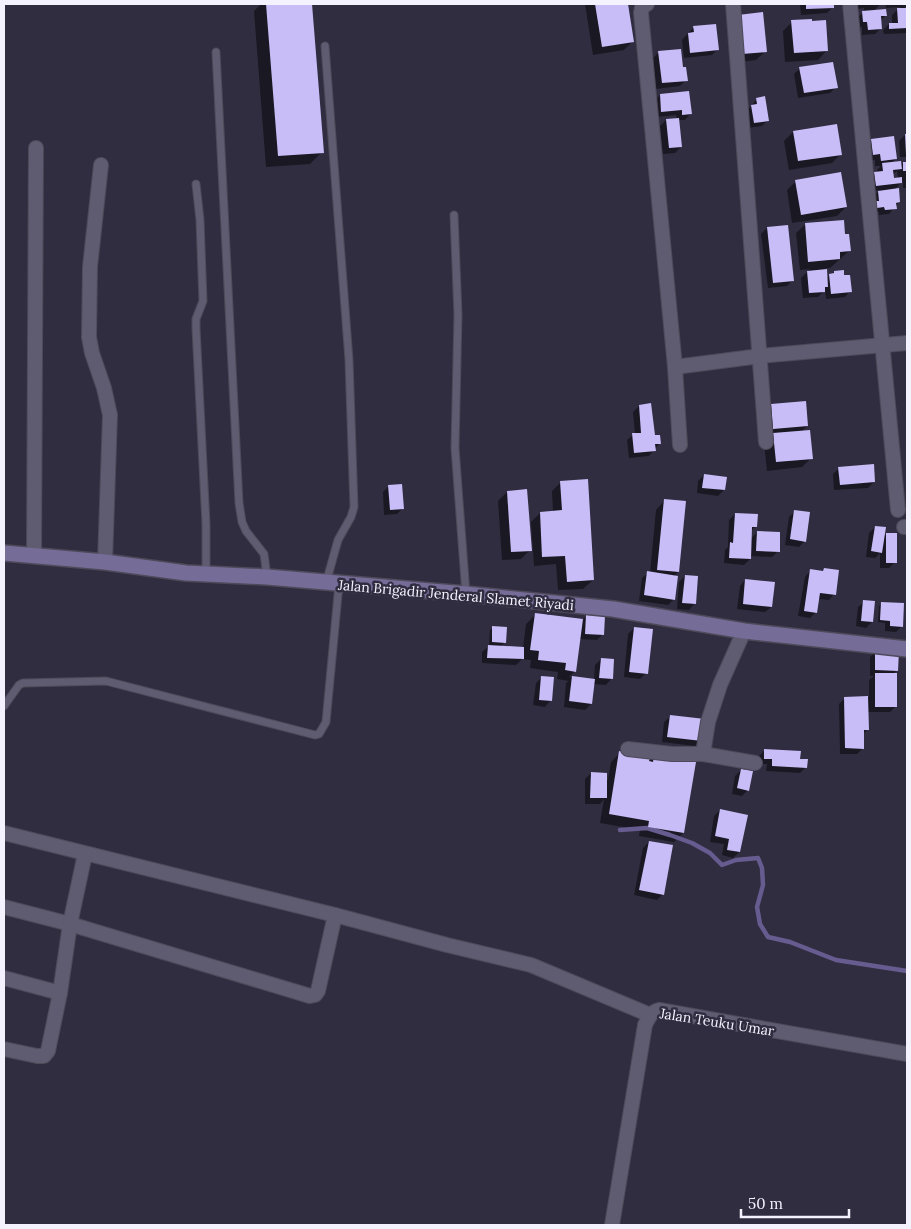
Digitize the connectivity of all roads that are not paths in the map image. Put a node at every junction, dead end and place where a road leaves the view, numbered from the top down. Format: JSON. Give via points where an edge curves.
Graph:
{"nodes":[{"id":1,"x":647,"y":4,"type":"edge"},
{"id":2,"x":733,"y":4,"type":"edge"},
{"id":3,"x":850,"y":4,"type":"edge"},
{"id":4,"x":325,"y":46,"type":"dead end"},
{"id":5,"x":216,"y":52,"type":"dead end"},
{"id":6,"x":36,"y":148,"type":"dead end"},
{"id":7,"x":101,"y":165,"type":"dead end"},
{"id":8,"x":196,"y":184,"type":"dead end"},
{"id":9,"x":454,"y":215,"type":"dead end"},
{"id":10,"x":907,"y":343,"type":"edge"},
{"id":11,"x":881,"y":344,"type":"junction"},
{"id":12,"x":760,"y":356,"type":"junction"},
{"id":13,"x":674,"y":367,"type":"junction"},
{"id":14,"x":766,"y":442,"type":"dead end"},
{"id":15,"x":680,"y":445,"type":"dead end"},
{"id":16,"x":901,"y":480,"type":"edge"},
{"id":17,"x":898,"y":510,"type":"dead end"},
{"id":18,"x":4,"y":553,"type":"edge"},
{"id":19,"x":34,"y":556,"type":"junction"},
{"id":20,"x":106,"y":562,"type":"junction"},
{"id":21,"x":206,"y":574,"type":"junction"},
{"id":22,"x":267,"y":577,"type":"junction"},
{"id":23,"x":332,"y":584,"type":"junction"},
{"id":24,"x":466,"y":594,"type":"junction"},
{"id":25,"x":744,"y":630,"type":"junction"},
{"id":26,"x":907,"y":649,"type":"edge"},
{"id":27,"x":4,"y":706,"type":"edge"},
{"id":28,"x":628,"y":749,"type":"dead end"},
{"id":29,"x":703,"y":754,"type":"junction"},
{"id":30,"x":755,"y":763,"type":"dead end"},
{"id":31,"x":4,"y":833,"type":"edge"},
{"id":32,"x":85,"y":854,"type":"junction"},
{"id":33,"x":4,"y":907,"type":"edge"},
{"id":34,"x":335,"y":915,"type":"junction"},
{"id":35,"x":70,"y":924,"type":"junction"},
{"id":36,"x":4,"y":978,"type":"edge"},
{"id":37,"x":60,"y":993,"type":"junction"},
{"id":38,"x":650,"y":1015,"type":"junction"},
{"id":39,"x":4,"y":1049,"type":"edge"},
{"id":40,"x":907,"y":1054,"type":"edge"},
{"id":41,"x":612,"y":1225,"type":"edge"}],
"edges":[{"from":1,"to":13,"type":"street","via":[[641,13]]},
{"from":2,"to":12,"type":"street"},
{"from":3,"to":11,"type":"street"},
{"from":4,"to":23,"type":"lane","via":[[349,360],[354,507],[338,540]]},
{"from":5,"to":22,"type":"lane","via":[[239,503],[246,531],[264,554]]},
{"from":6,"to":19,"type":"street"},
{"from":7,"to":20,"type":"street","via":[[90,267],[89,337],[110,415]]},
{"from":8,"to":21,"type":"lane","via":[[203,301],[196,328]]},
{"from":9,"to":24,"type":"lane","via":[[458,315],[455,448]]},
{"from":10,"to":11,"type":"street"},
{"from":11,"to":12,"type":"street"},
{"from":11,"to":16,"type":"street"},
{"from":12,"to":13,"type":"street"},
{"from":12,"to":14,"type":"street"},
{"from":13,"to":15,"type":"street"},
{"from":16,"to":17,"type":"street"},
{"from":18,"to":19,"type":"main road","name":"Jalan Brigadir Jenderal Slamet Riyadi"},
{"from":19,"to":20,"type":"main road","name":"Jalan Brigadir Jenderal Slamet Riyadi"},
{"from":20,"to":21,"type":"main road","name":"Jalan Brigadir Jenderal Slamet Riyadi"},
{"from":21,"to":22,"type":"main road","name":"Jalan Brigadir Jenderal Slamet Riyadi"},
{"from":22,"to":23,"type":"main road","name":"Jalan Brigadir Jenderal Slamet Riyadi"},
{"from":23,"to":24,"type":"main road","name":"Jalan Brigadir Jenderal Slamet Riyadi"},
{"from":23,"to":27,"type":"lane","via":[[326,722],[319,734],[106,681],[23,683]]},
{"from":24,"to":25,"type":"main road","name":"Jalan Brigadir Jenderal Slamet Riyadi","via":[[614,609]]},
{"from":25,"to":26,"type":"main road","name":"Jalan Brigadir Jenderal Slamet Riyadi"},
{"from":25,"to":29,"type":"street","via":[[711,712]]},
{"from":28,"to":29,"type":"street"},
{"from":29,"to":30,"type":"street"},
{"from":31,"to":32,"type":"street"},
{"from":32,"to":34,"type":"street"},
{"from":32,"to":35,"type":"street"},
{"from":33,"to":35,"type":"street"},
{"from":34,"to":35,"type":"street","via":[[318,991],[310,996]]},
{"from":34,"to":38,"type":"street","via":[[532,965]]},
{"from":35,"to":37,"type":"street"},
{"from":36,"to":37,"type":"street"},
{"from":37,"to":39,"type":"street","via":[[48,1051],[44,1056]]},
{"from":38,"to":40,"type":"street","name":"Jalan Teuku Umar","via":[[659,1010]]},
{"from":38,"to":41,"type":"street","name":"Jalan Teuku Umar","via":[[645,1025]]}]}
